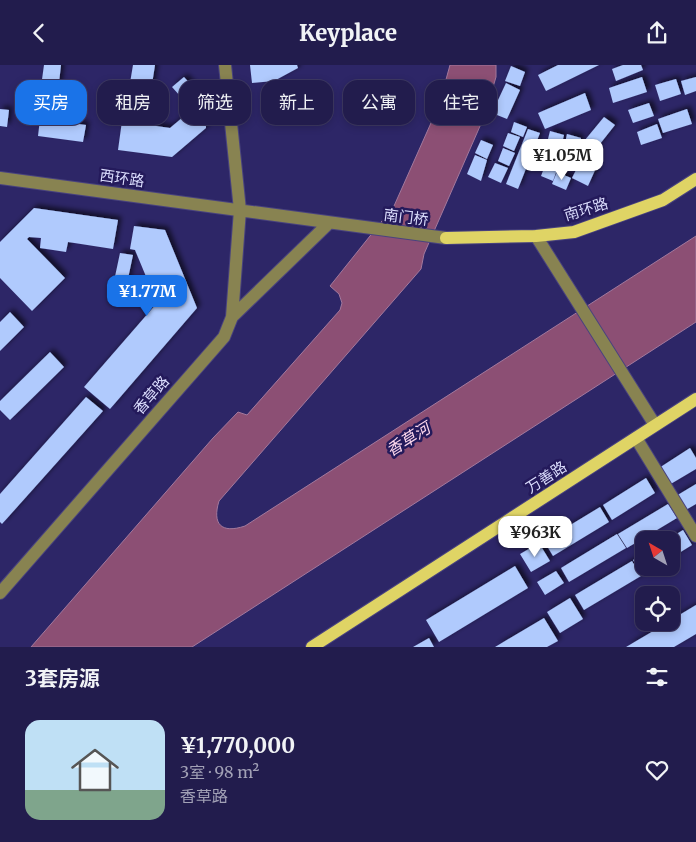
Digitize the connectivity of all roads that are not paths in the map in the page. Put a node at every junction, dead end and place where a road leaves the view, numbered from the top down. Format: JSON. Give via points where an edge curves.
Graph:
{"nodes":[{"id":1,"x":225,"y":65,"type":"edge"},
{"id":2,"x":0,"y":177,"type":"edge"},
{"id":3,"x":696,"y":179,"type":"edge"},
{"id":4,"x":240,"y":210,"type":"junction"},
{"id":5,"x":329,"y":223,"type":"junction"},
{"id":6,"x":536,"y":235,"type":"junction"},
{"id":7,"x":446,"y":238,"type":"joint"},
{"id":8,"x":232,"y":317,"type":"junction"},
{"id":9,"x":696,"y":399,"type":"edge"},
{"id":10,"x":655,"y":425,"type":"junction"},
{"id":11,"x":636,"y":438,"type":"junction"},
{"id":12,"x":696,"y":536,"type":"edge"},
{"id":13,"x":0,"y":593,"type":"edge"},
{"id":14,"x":312,"y":647,"type":"edge"}],
"edges":[{"from":1,"to":4,"type":"street"},
{"from":2,"to":4,"type":"street","name":"西环路"},
{"from":3,"to":6,"type":"main road","name":"南环路","via":[[663,200],[574,231]]},
{"from":4,"to":5,"type":"street"},
{"from":4,"to":8,"type":"street"},
{"from":5,"to":7,"type":"street","name":"南门桥"},
{"from":5,"to":8,"type":"street","name":"香草路"},
{"from":6,"to":7,"type":"main road","name":"南环路"},
{"from":6,"to":10,"type":"street"},
{"from":8,"to":13,"type":"street","name":"香草路","via":[[224,337]]},
{"from":9,"to":10,"type":"main road","name":"万善路"},
{"from":10,"to":11,"type":"main road","name":"万善路"},
{"from":11,"to":12,"type":"street"},
{"from":11,"to":14,"type":"main road","name":"万善路"}]}
